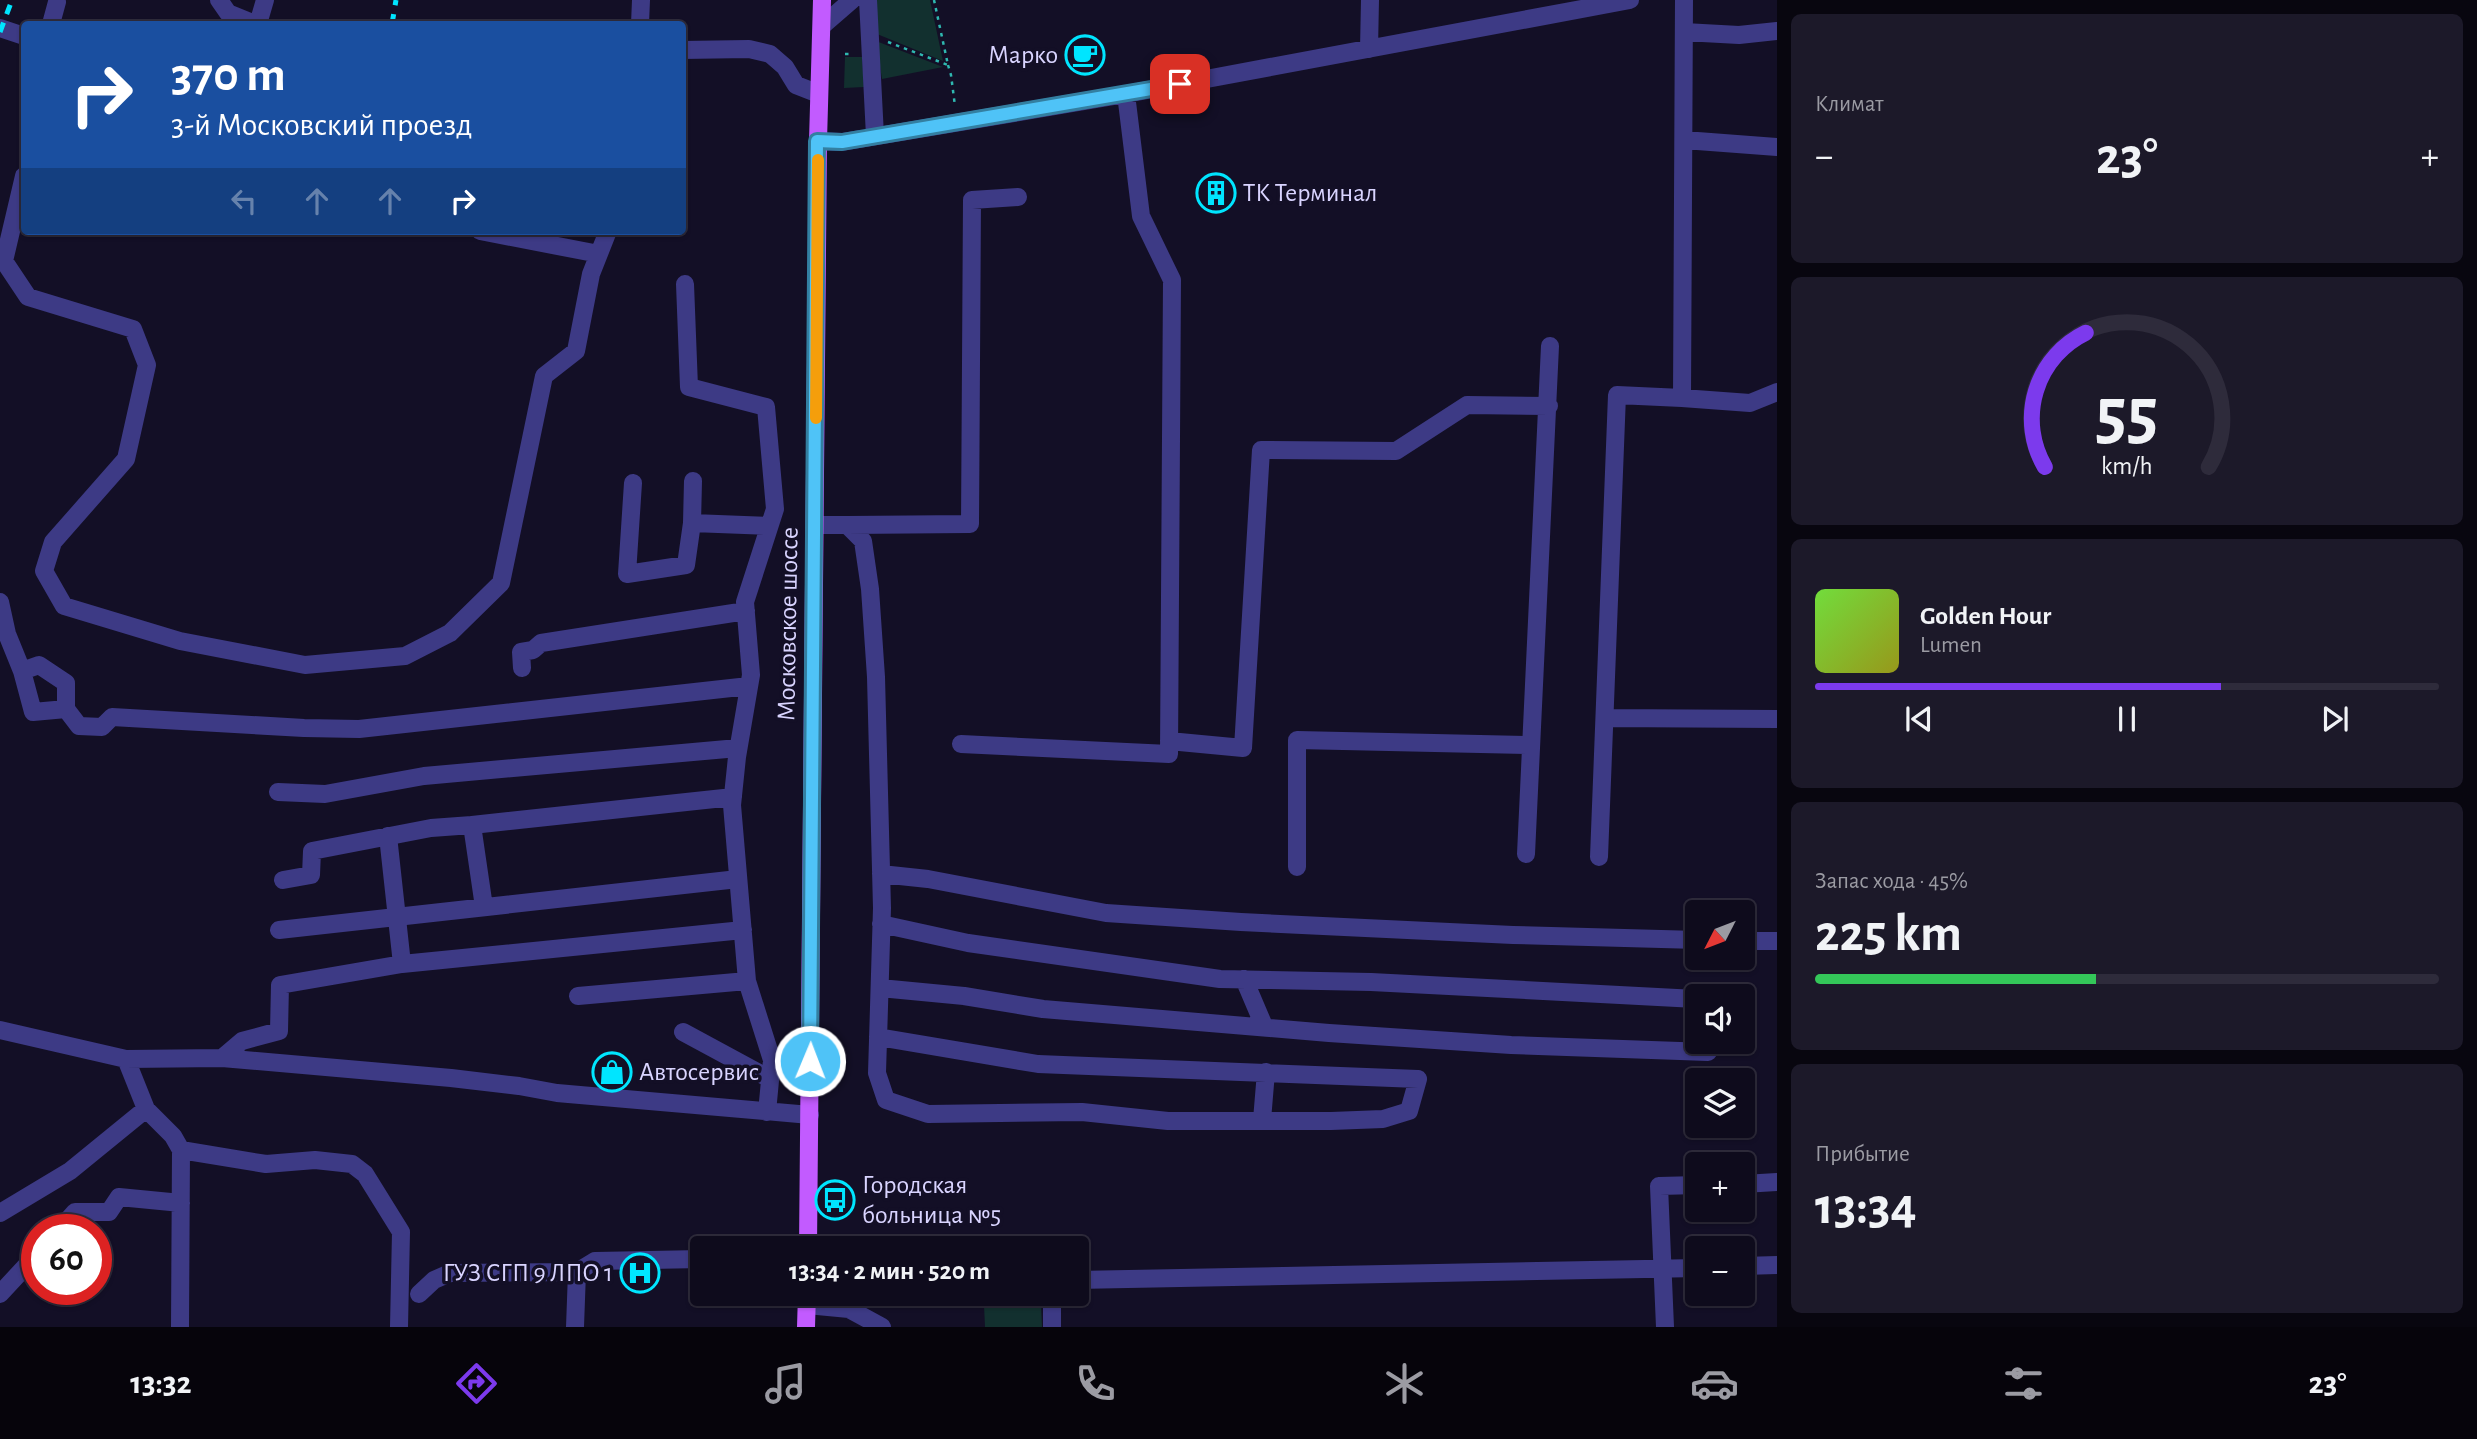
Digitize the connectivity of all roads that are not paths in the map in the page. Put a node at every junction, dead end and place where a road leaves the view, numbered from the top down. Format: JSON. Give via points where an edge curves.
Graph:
{"nodes":[{"id":1,"x":219,"y":0,"type":"edge"},
{"id":2,"x":265,"y":0,"type":"edge"},
{"id":3,"x":641,"y":0,"type":"edge"},
{"id":4,"x":822,"y":0,"type":"edge"},
{"id":5,"x":852,"y":0,"type":"edge"},
{"id":6,"x":868,"y":0,"type":"edge"},
{"id":7,"x":1370,"y":0,"type":"edge"},
{"id":8,"x":1630,"y":0,"type":"edge"},
{"id":9,"x":1684,"y":0,"type":"edge"},
{"id":10,"x":57,"y":2,"type":"dead end"},
{"id":11,"x":52,"y":21,"type":"edge"},
{"id":12,"x":248,"y":21,"type":"edge"},
{"id":13,"x":257,"y":21,"type":"edge"},
{"id":14,"x":640,"y":21,"type":"edge"},
{"id":15,"x":822,"y":26,"type":"junction"},
{"id":16,"x":0,"y":28,"type":"edge"},
{"id":17,"x":1777,"y":31,"type":"edge"},
{"id":18,"x":1684,"y":32,"type":"junction"},
{"id":19,"x":21,"y":35,"type":"edge"},
{"id":20,"x":1369,"y":49,"type":"junction"},
{"id":21,"x":686,"y":50,"type":"edge"},
{"id":22,"x":819,"y":94,"type":"junction"},
{"id":23,"x":1126,"y":94,"type":"junction"},
{"id":24,"x":875,"y":136,"type":"junction"},
{"id":25,"x":1684,"y":140,"type":"junction"},
{"id":26,"x":817,"y":141,"type":"junction"},
{"id":27,"x":1777,"y":147,"type":"edge"},
{"id":28,"x":21,"y":189,"type":"edge"},
{"id":29,"x":1017,"y":197,"type":"dead end"},
{"id":30,"x":501,"y":235,"type":"edge"},
{"id":31,"x":606,"y":235,"type":"edge"},
{"id":32,"x":599,"y":254,"type":"junction"},
{"id":33,"x":685,"y":284,"type":"dead end"},
{"id":34,"x":1550,"y":346,"type":"dead end"},
{"id":35,"x":1777,"y":392,"type":"edge"},
{"id":36,"x":1682,"y":398,"type":"junction"},
{"id":37,"x":1549,"y":406,"type":"junction"},
{"id":38,"x":692,"y":481,"type":"dead end"},
{"id":39,"x":633,"y":483,"type":"dead end"},
{"id":40,"x":692,"y":523,"type":"junction"},
{"id":41,"x":816,"y":525,"type":"junction"},
{"id":42,"x":847,"y":525,"type":"junction"},
{"id":43,"x":769,"y":526,"type":"junction"},
{"id":44,"x":0,"y":603,"type":"edge"},
{"id":45,"x":746,"y":611,"type":"junction"},
{"id":46,"x":522,"y":668,"type":"dead end"},
{"id":47,"x":22,"y":671,"type":"junction"},
{"id":48,"x":749,"y":686,"type":"junction"},
{"id":49,"x":66,"y":709,"type":"junction"},
{"id":50,"x":1605,"y":719,"type":"junction"},
{"id":51,"x":1777,"y":719,"type":"edge"},
{"id":52,"x":1169,"y":741,"type":"junction"},
{"id":53,"x":961,"y":744,"type":"dead end"},
{"id":54,"x":1531,"y":745,"type":"junction"},
{"id":55,"x":738,"y":748,"type":"junction"},
{"id":56,"x":278,"y":792,"type":"dead end"},
{"id":57,"x":733,"y":797,"type":"junction"},
{"id":58,"x":472,"y":825,"type":"junction"},
{"id":59,"x":388,"y":836,"type":"junction"},
{"id":60,"x":1526,"y":854,"type":"dead end"},
{"id":61,"x":1600,"y":857,"type":"dead end"},
{"id":62,"x":1297,"y":867,"type":"dead end"},
{"id":63,"x":881,"y":874,"type":"junction"},
{"id":64,"x":738,"y":879,"type":"junction"},
{"id":65,"x":283,"y":880,"type":"dead end"},
{"id":66,"x":484,"y":907,"type":"junction"},
{"id":67,"x":396,"y":916,"type":"junction"},
{"id":68,"x":881,"y":924,"type":"junction"},
{"id":69,"x":279,"y":930,"type":"dead end"},
{"id":70,"x":743,"y":930,"type":"junction"},
{"id":71,"x":1685,"y":940,"type":"edge"},
{"id":72,"x":1755,"y":941,"type":"edge"},
{"id":73,"x":1777,"y":941,"type":"edge"},
{"id":74,"x":402,"y":964,"type":"junction"},
{"id":75,"x":1244,"y":979,"type":"junction"},
{"id":76,"x":747,"y":981,"type":"junction"},
{"id":77,"x":880,"y":988,"type":"junction"},
{"id":78,"x":578,"y":996,"type":"dead end"},
{"id":79,"x":1685,"y":998,"type":"edge"},
{"id":80,"x":1264,"y":1026,"type":"junction"},
{"id":81,"x":0,"y":1030,"type":"edge"},
{"id":82,"x":683,"y":1032,"type":"dead end"},
{"id":83,"x":878,"y":1037,"type":"junction"},
{"id":84,"x":1685,"y":1051,"type":"edge"},
{"id":85,"x":222,"y":1058,"type":"junction"},
{"id":86,"x":125,"y":1059,"type":"junction"},
{"id":87,"x":1266,"y":1072,"type":"junction"},
{"id":88,"x":770,"y":1079,"type":"junction"},
{"id":89,"x":146,"y":1110,"type":"junction"},
{"id":90,"x":767,"y":1112,"type":"junction"},
{"id":91,"x":810,"y":1115,"type":"junction"},
{"id":92,"x":1262,"y":1120,"type":"junction"},
{"id":93,"x":181,"y":1150,"type":"junction"},
{"id":94,"x":1777,"y":1182,"type":"edge"},
{"id":95,"x":1755,"y":1183,"type":"edge"},
{"id":96,"x":1685,"y":1185,"type":"edge"},
{"id":97,"x":181,"y":1203,"type":"junction"},
{"id":98,"x":0,"y":1213,"type":"edge"},
{"id":99,"x":73,"y":1214,"type":"edge"},
{"id":100,"x":808,"y":1236,"type":"edge"},
{"id":101,"x":690,"y":1259,"type":"edge"},
{"id":102,"x":1777,"y":1265,"type":"edge"},
{"id":103,"x":1755,"y":1266,"type":"edge"},
{"id":104,"x":1685,"y":1268,"type":"edge"},
{"id":105,"x":1663,"y":1269,"type":"junction"},
{"id":106,"x":21,"y":1271,"type":"edge"},
{"id":107,"x":577,"y":1272,"type":"junction"},
{"id":108,"x":1089,"y":1280,"type":"edge"},
{"id":109,"x":0,"y":1294,"type":"edge"},
{"id":110,"x":419,"y":1294,"type":"dead end"},
{"id":111,"x":807,"y":1306,"type":"edge"},
{"id":112,"x":836,"y":1306,"type":"edge"},
{"id":113,"x":1052,"y":1306,"type":"edge"},
{"id":114,"x":180,"y":1327,"type":"edge"},
{"id":115,"x":399,"y":1327,"type":"edge"},
{"id":116,"x":575,"y":1327,"type":"edge"},
{"id":117,"x":807,"y":1327,"type":"edge"},
{"id":118,"x":882,"y":1327,"type":"edge"},
{"id":119,"x":1052,"y":1327,"type":"edge"},
{"id":120,"x":1665,"y":1327,"type":"edge"}],
"edges":[{"from":1,"to":12,"type":"street","via":[[228,13]]},
{"from":2,"to":13,"type":"street"},
{"from":3,"to":14,"type":"street"},
{"from":4,"to":15,"type":"main road","name":"Московское шоссе"},
{"from":5,"to":15,"type":"street"},
{"from":6,"to":24,"type":"street"},
{"from":7,"to":20,"type":"street"},
{"from":8,"to":20,"type":"street"},
{"from":9,"to":18,"type":"street"},
{"from":10,"to":11,"type":"street"},
{"from":15,"to":22,"type":"main road","name":"Московское шоссе"},
{"from":16,"to":19,"type":"street"},
{"from":17,"to":18,"type":"street","via":[[1739,35]]},
{"from":18,"to":25,"type":"street"},
{"from":20,"to":23,"type":"street"},
{"from":21,"to":22,"type":"street","via":[[749,49],[770,54],[796,85]]},
{"from":22,"to":26,"type":"main road","name":"Московское шоссе"},
{"from":23,"to":24,"type":"street"},
{"from":23,"to":52,"type":"street","via":[[1141,216],[1172,280]]},
{"from":24,"to":26,"type":"street"},
{"from":25,"to":27,"type":"street"},
{"from":25,"to":36,"type":"street"},
{"from":26,"to":41,"type":"main road","name":"Московское шоссе"},
{"from":28,"to":32,"type":"street","via":[[4,261],[28,297],[133,329],[147,365],[126,459],[53,542],[44,571],[64,606],[180,641],[305,664],[405,656],[450,634],[501,583],[544,376],[576,351]]},
{"from":29,"to":42,"type":"street","via":[[972,200],[970,524]]},
{"from":30,"to":32,"type":"street"},
{"from":31,"to":32,"type":"street"},
{"from":33,"to":43,"type":"street","via":[[689,387],[766,407],[775,509]]},
{"from":34,"to":37,"type":"street"},
{"from":35,"to":36,"type":"street","via":[[1750,403]]},
{"from":36,"to":50,"type":"street","via":[[1617,395]]},
{"from":37,"to":52,"type":"street","via":[[1467,405],[1396,452],[1261,450],[1243,748]]},
{"from":37,"to":54,"type":"street"},
{"from":38,"to":40,"type":"street"},
{"from":39,"to":40,"type":"street","via":[[627,574],[686,565]]},
{"from":40,"to":43,"type":"street"},
{"from":41,"to":42,"type":"street"},
{"from":41,"to":91,"type":"main road","name":"Московское шоссе"},
{"from":42,"to":63,"type":"street","via":[[863,541],[870,589]]},
{"from":43,"to":45,"type":"street"},
{"from":44,"to":47,"type":"street"},
{"from":45,"to":46,"type":"street","via":[[541,643],[521,652]]},
{"from":45,"to":48,"type":"street"},
{"from":47,"to":49,"type":"street","via":[[33,712]]},
{"from":47,"to":49,"type":"street","via":[[39,665],[66,683]]},
{"from":48,"to":49,"type":"street","via":[[359,729],[112,717],[102,727],[90,727],[79,726]]},
{"from":48,"to":55,"type":"street"},
{"from":50,"to":51,"type":"street"},
{"from":50,"to":61,"type":"street"},
{"from":52,"to":53,"type":"street","via":[[1169,754]]},
{"from":54,"to":60,"type":"street"},
{"from":54,"to":62,"type":"street","via":[[1297,740]]},
{"from":55,"to":56,"type":"street","via":[[424,776],[325,794]]},
{"from":55,"to":57,"type":"street"},
{"from":57,"to":58,"type":"street"},
{"from":57,"to":64,"type":"street"},
{"from":58,"to":59,"type":"street"},
{"from":58,"to":66,"type":"street"},
{"from":59,"to":65,"type":"street","via":[[312,851],[311,875]]},
{"from":59,"to":67,"type":"street"},
{"from":63,"to":68,"type":"street"},
{"from":63,"to":71,"type":"street","via":[[1106,913]]},
{"from":64,"to":66,"type":"street"},
{"from":64,"to":70,"type":"street"},
{"from":66,"to":67,"type":"street"},
{"from":67,"to":69,"type":"street"},
{"from":67,"to":74,"type":"street"},
{"from":68,"to":75,"type":"street","via":[[1046,956]]},
{"from":68,"to":77,"type":"street"},
{"from":70,"to":74,"type":"street"},
{"from":70,"to":76,"type":"street"},
{"from":72,"to":73,"type":"street"},
{"from":74,"to":85,"type":"street","via":[[280,985],[279,1031],[242,1041]]},
{"from":75,"to":79,"type":"street"},
{"from":75,"to":80,"type":"street"},
{"from":76,"to":78,"type":"street"},
{"from":76,"to":88,"type":"street","via":[[772,1060]]},
{"from":77,"to":80,"type":"street","via":[[1043,1009]]},
{"from":77,"to":83,"type":"street"},
{"from":80,"to":84,"type":"street","via":[[1511,1045]]},
{"from":81,"to":86,"type":"street"},
{"from":82,"to":88,"type":"street"},
{"from":83,"to":87,"type":"street","via":[[1038,1065]]},
{"from":83,"to":92,"type":"street","via":[[877,1073],[886,1100],[928,1114],[1082,1112],[1168,1121]]},
{"from":85,"to":86,"type":"street"},
{"from":85,"to":90,"type":"street"},
{"from":86,"to":89,"type":"street"},
{"from":87,"to":92,"type":"street"},
{"from":87,"to":92,"type":"street","via":[[1418,1079],[1409,1111],[1383,1119]]},
{"from":88,"to":90,"type":"street"},
{"from":89,"to":93,"type":"street"},
{"from":89,"to":98,"type":"street","via":[[70,1171]]},
{"from":90,"to":91,"type":"street"},
{"from":91,"to":100,"type":"main road","name":"Московское шоссе"},
{"from":93,"to":97,"type":"street"},
{"from":93,"to":115,"type":"street","via":[[266,1164],[315,1160],[352,1164],[365,1174],[401,1232]]},
{"from":94,"to":95,"type":"street"},
{"from":96,"to":105,"type":"street","via":[[1659,1186]]},
{"from":97,"to":99,"type":"street","via":[[119,1197],[109,1212]]},
{"from":97,"to":114,"type":"street"},
{"from":101,"to":107,"type":"street","via":[[595,1261]]},
{"from":102,"to":103,"type":"street"},
{"from":104,"to":105,"type":"street"},
{"from":105,"to":108,"type":"street"},
{"from":105,"to":120,"type":"street"},
{"from":106,"to":109,"type":"street"},
{"from":107,"to":110,"type":"street","via":[[450,1273]]},
{"from":107,"to":116,"type":"street"},
{"from":111,"to":117,"type":"main road"},
{"from":112,"to":118,"type":"street"},
{"from":113,"to":119,"type":"street"}]}
